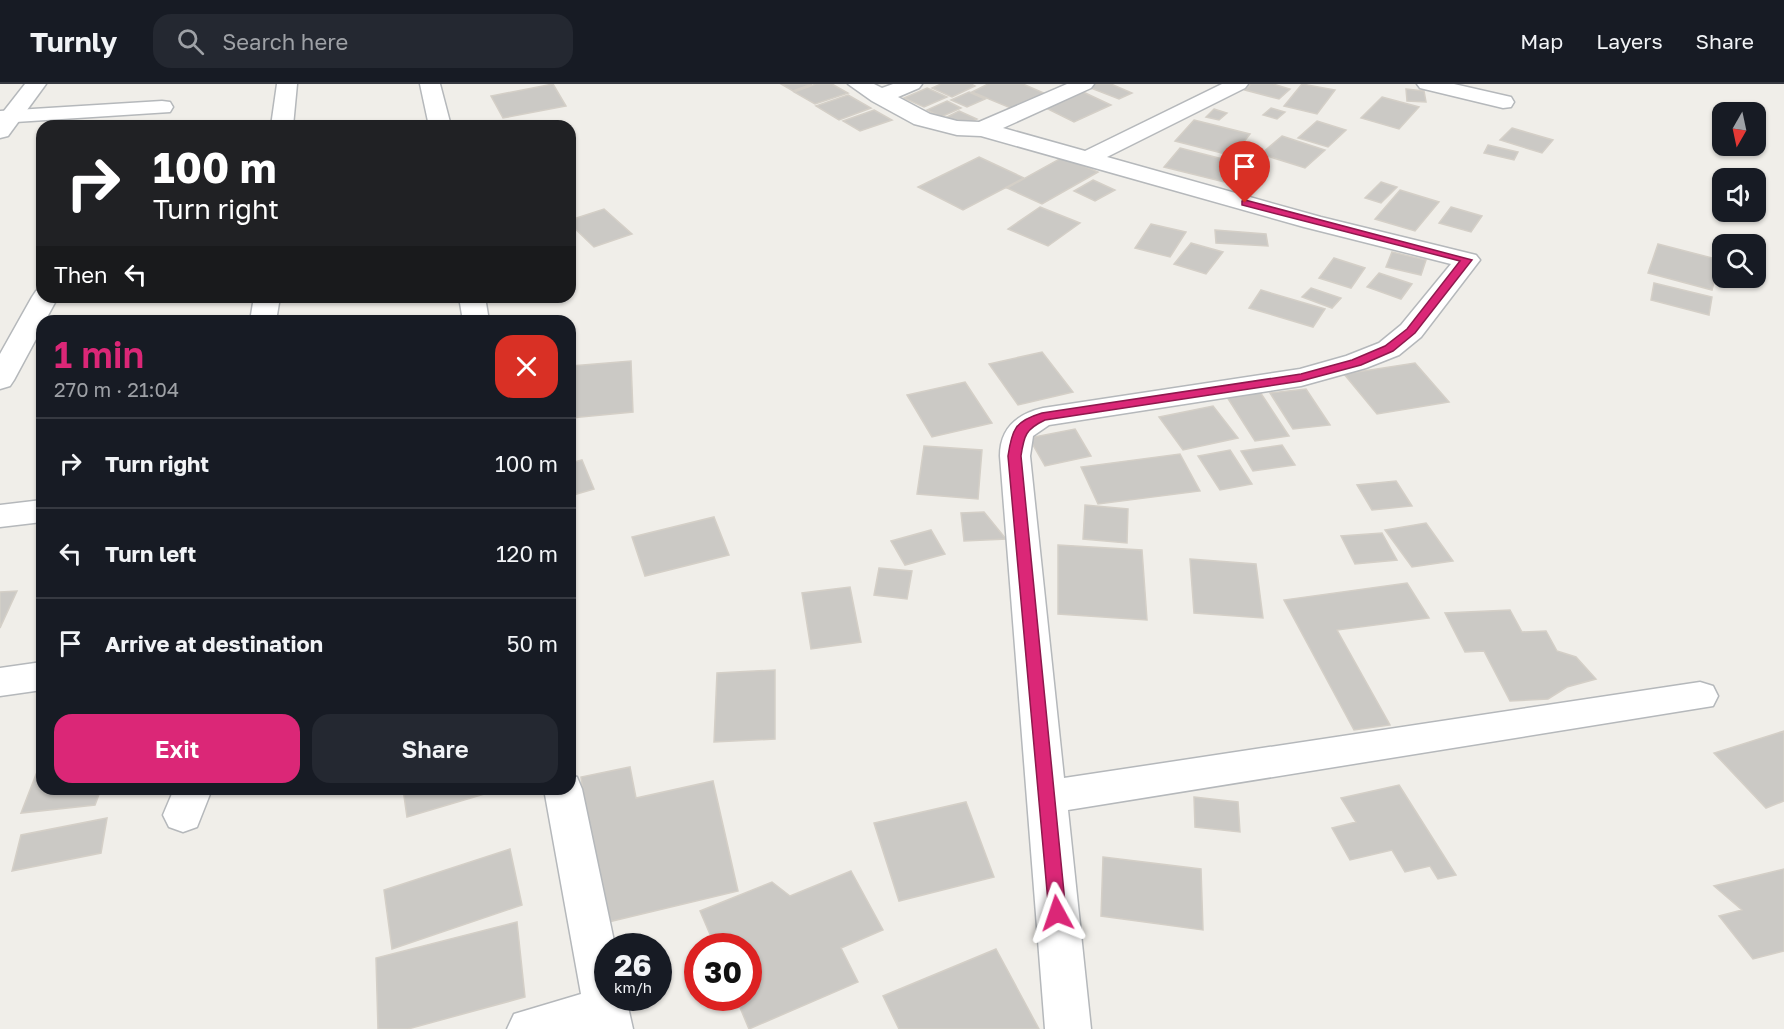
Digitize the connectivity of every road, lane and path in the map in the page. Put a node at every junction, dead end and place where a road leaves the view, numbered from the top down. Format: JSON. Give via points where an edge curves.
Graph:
{"nodes":[{"id":1,"x":36,"y":84,"type":"edge"},
{"id":2,"x":287,"y":84,"type":"edge"},
{"id":3,"x":430,"y":84,"type":"edge"},
{"id":4,"x":858,"y":84,"type":"edge"},
{"id":5,"x":912,"y":84,"type":"edge"},
{"id":6,"x":1084,"y":84,"type":"edge"},
{"id":7,"x":1238,"y":84,"type":"edge"},
{"id":8,"x":1427,"y":84,"type":"edge"},
{"id":9,"x":879,"y":97,"type":"junction"},
{"id":10,"x":1503,"y":102,"type":"dead end"},
{"id":11,"x":153,"y":120,"type":"edge"},
{"id":12,"x":283,"y":120,"type":"edge"},
{"id":13,"x":439,"y":120,"type":"edge"},
{"id":14,"x":4,"y":121,"type":"edge"},
{"id":15,"x":982,"y":129,"type":"junction"},
{"id":16,"x":1086,"y":159,"type":"junction"},
{"id":17,"x":42,"y":303,"type":"edge"},
{"id":18,"x":0,"y":380,"type":"edge"},
{"id":19,"x":36,"y":512,"type":"edge"},
{"id":20,"x":0,"y":516,"type":"edge"},
{"id":21,"x":36,"y":677,"type":"edge"},
{"id":22,"x":0,"y":682,"type":"edge"},
{"id":23,"x":1700,"y":696,"type":"dead end"},
{"id":24,"x":564,"y":795,"type":"edge"},
{"id":25,"x":1047,"y":797,"type":"junction"},
{"id":26,"x":608,"y":1019,"type":"edge"},
{"id":27,"x":530,"y":1029,"type":"edge"},
{"id":28,"x":1068,"y":1029,"type":"edge"}],
"edges":[{"from":1,"to":14,"type":"street"},
{"from":2,"to":12,"type":"street"},
{"from":3,"to":13,"type":"street"},
{"from":4,"to":9,"type":"street"},
{"from":5,"to":9,"type":"street"},
{"from":6,"to":15,"type":"street"},
{"from":7,"to":16,"type":"street"},
{"from":8,"to":10,"type":"street"},
{"from":9,"to":15,"type":"street","via":[[922,120]]},
{"from":11,"to":14,"type":"street","via":[[166,100]]},
{"from":15,"to":16,"type":"street"},
{"from":16,"to":25,"type":"street","via":[[1467,260],[1411,331],[1389,349],[1356,362],[1301,377],[1042,417],[1026,424],[1018,433],[1015,456]]},
{"from":17,"to":18,"type":"street"},
{"from":19,"to":20,"type":"street"},
{"from":21,"to":22,"type":"street"},
{"from":23,"to":25,"type":"street"},
{"from":24,"to":26,"type":"street"},
{"from":25,"to":28,"type":"street"},
{"from":26,"to":27,"type":"street"}]}
